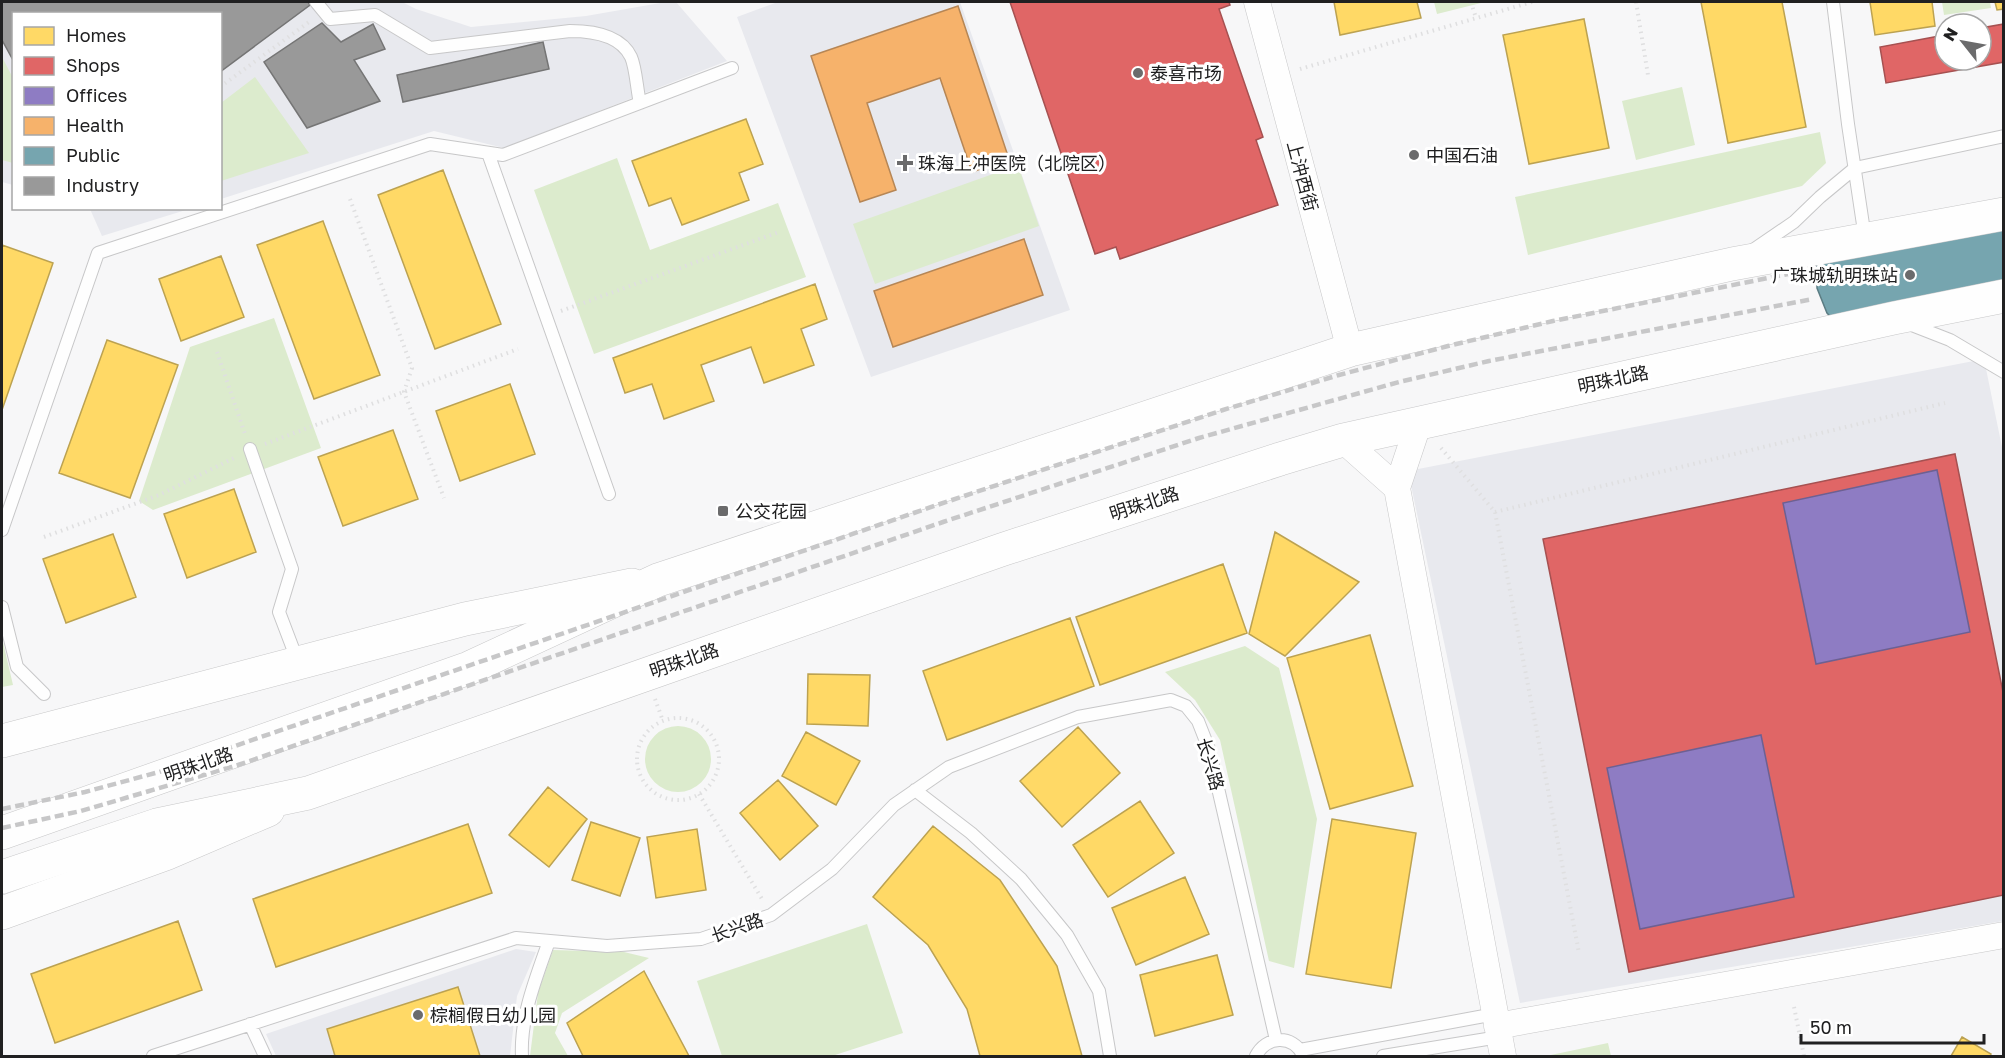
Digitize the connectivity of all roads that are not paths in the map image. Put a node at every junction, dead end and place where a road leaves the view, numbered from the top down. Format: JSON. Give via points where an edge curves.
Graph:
{"nodes":[{"id":1,"x":1257,"y":2,"type":"edge"},
{"id":2,"x":1833,"y":2,"type":"edge"},
{"id":3,"x":320,"y":6,"type":"edge"},
{"id":4,"x":732,"y":68,"type":"dead end"},
{"id":5,"x":640,"y":103,"type":"junction"},
{"id":6,"x":2004,"y":136,"type":"edge"},
{"id":7,"x":488,"y":153,"type":"junction"},
{"id":8,"x":1855,"y":168,"type":"junction"},
{"id":9,"x":2004,"y":214,"type":"edge"},
{"id":10,"x":1865,"y":240,"type":"junction"},
{"id":11,"x":1732,"y":264,"type":"junction"},
{"id":12,"x":2004,"y":296,"type":"edge"},
{"id":13,"x":1894,"y":318,"type":"junction"},
{"id":14,"x":1350,"y":350,"type":"junction"},
{"id":15,"x":2004,"y":372,"type":"edge"},
{"id":16,"x":1419,"y":422,"type":"junction"},
{"id":17,"x":1343,"y":440,"type":"junction"},
{"id":18,"x":250,"y":449,"type":"road end"},
{"id":19,"x":1397,"y":488,"type":"junction"},
{"id":20,"x":609,"y":494,"type":"dead end"},
{"id":21,"x":2,"y":530,"type":"edge"},
{"id":22,"x":658,"y":580,"type":"junction"},
{"id":23,"x":2,"y":607,"type":"edge"},
{"id":24,"x":298,"y":663,"type":"junction"},
{"id":25,"x":44,"y":694,"type":"dead end"},
{"id":26,"x":2,"y":741,"type":"edge"},
{"id":27,"x":915,"y":790,"type":"junction"},
{"id":28,"x":308,"y":793,"type":"junction"},
{"id":29,"x":2,"y":833,"type":"edge"},
{"id":30,"x":2,"y":877,"type":"edge"},
{"id":31,"x":2,"y":913,"type":"edge"},
{"id":32,"x":2004,"y":935,"type":"edge"},
{"id":33,"x":549,"y":941,"type":"junction"},
{"id":34,"x":250,"y":1024,"type":"junction"},
{"id":35,"x":1498,"y":1033,"type":"edge"},
{"id":36,"x":1276,"y":1040,"type":"junction"},
{"id":37,"x":1302,"y":1053,"type":"edge"},
{"id":38,"x":153,"y":1056,"type":"edge"},
{"id":39,"x":265,"y":1056,"type":"edge"},
{"id":40,"x":522,"y":1056,"type":"edge"},
{"id":41,"x":1110,"y":1056,"type":"edge"},
{"id":42,"x":1256,"y":1056,"type":"edge"},
{"id":43,"x":1383,"y":1056,"type":"edge"}],
"edges":[{"from":1,"to":14,"type":"street","name":"上沖西街"},
{"from":2,"to":8,"type":"lane"},
{"from":3,"to":5,"type":"lane","via":[[330,19],[375,15],[430,48],[591,31],[615,41],[631,57]]},
{"from":4,"to":5,"type":"lane"},
{"from":5,"to":7,"type":"lane","via":[[503,155]]},
{"from":6,"to":8,"type":"lane"},
{"from":7,"to":20,"type":"lane"},
{"from":7,"to":21,"type":"lane","via":[[430,144],[98,254]]},
{"from":8,"to":10,"type":"lane"},
{"from":8,"to":11,"type":"lane","via":[[1794,222]]},
{"from":9,"to":10,"type":"main road","name":"明珠北路"},
{"from":10,"to":11,"type":"main road","name":"明珠北路"},
{"from":11,"to":14,"type":"main road","name":"明珠北路"},
{"from":12,"to":13,"type":"main road","name":"明珠北路"},
{"from":13,"to":15,"type":"lane","via":[[1950,340]]},
{"from":13,"to":16,"type":"main road","name":"明珠北路"},
{"from":14,"to":22,"type":"main road","name":"明珠北路"},
{"from":16,"to":17,"type":"main road","name":"明珠北路"},
{"from":16,"to":19,"type":"street"},
{"from":17,"to":19,"type":"street"},
{"from":17,"to":28,"type":"main road","name":"明珠北路","via":[[1002,550]]},
{"from":18,"to":24,"type":"lane","via":[[292,568],[279,612]]},
{"from":19,"to":35,"type":"street"},
{"from":22,"to":24,"type":"main road","name":"明珠北路","via":[[465,619]]},
{"from":22,"to":29,"type":"main road","name":"明珠北路","via":[[469,668]]},
{"from":23,"to":25,"type":"lane","via":[[17,667]]},
{"from":24,"to":26,"type":"main road","name":"明珠北路"},
{"from":27,"to":33,"type":"lane","name":"长兴路","via":[[894,805],[832,869],[771,915],[701,939],[607,946]]},
{"from":27,"to":36,"type":"lane","name":"长兴路","via":[[949,767],[1078,717],[1171,700],[1186,706],[1198,721],[1209,749]]},
{"from":27,"to":41,"type":"lane","via":[[971,833],[1021,879],[1067,935],[1099,991]]},
{"from":28,"to":30,"type":"main road","name":"明珠北路","via":[[157,825]]},
{"from":28,"to":31,"type":"main road","name":"明珠北路","via":[[165,854]]},
{"from":32,"to":35,"type":"street"},
{"from":33,"to":34,"type":"lane","name":"长兴路","via":[[516,938]]},
{"from":33,"to":40,"type":"lane","via":[[530,995]]},
{"from":34,"to":38,"type":"lane","name":"长兴路"},
{"from":34,"to":39,"type":"lane"},
{"from":35,"to":37,"type":"lane"},
{"from":35,"to":43,"type":"lane"},
{"from":36,"to":37,"type":"lane","via":[[1292,1042]]},
{"from":36,"to":42,"type":"lane","via":[[1262,1047]]}]}
